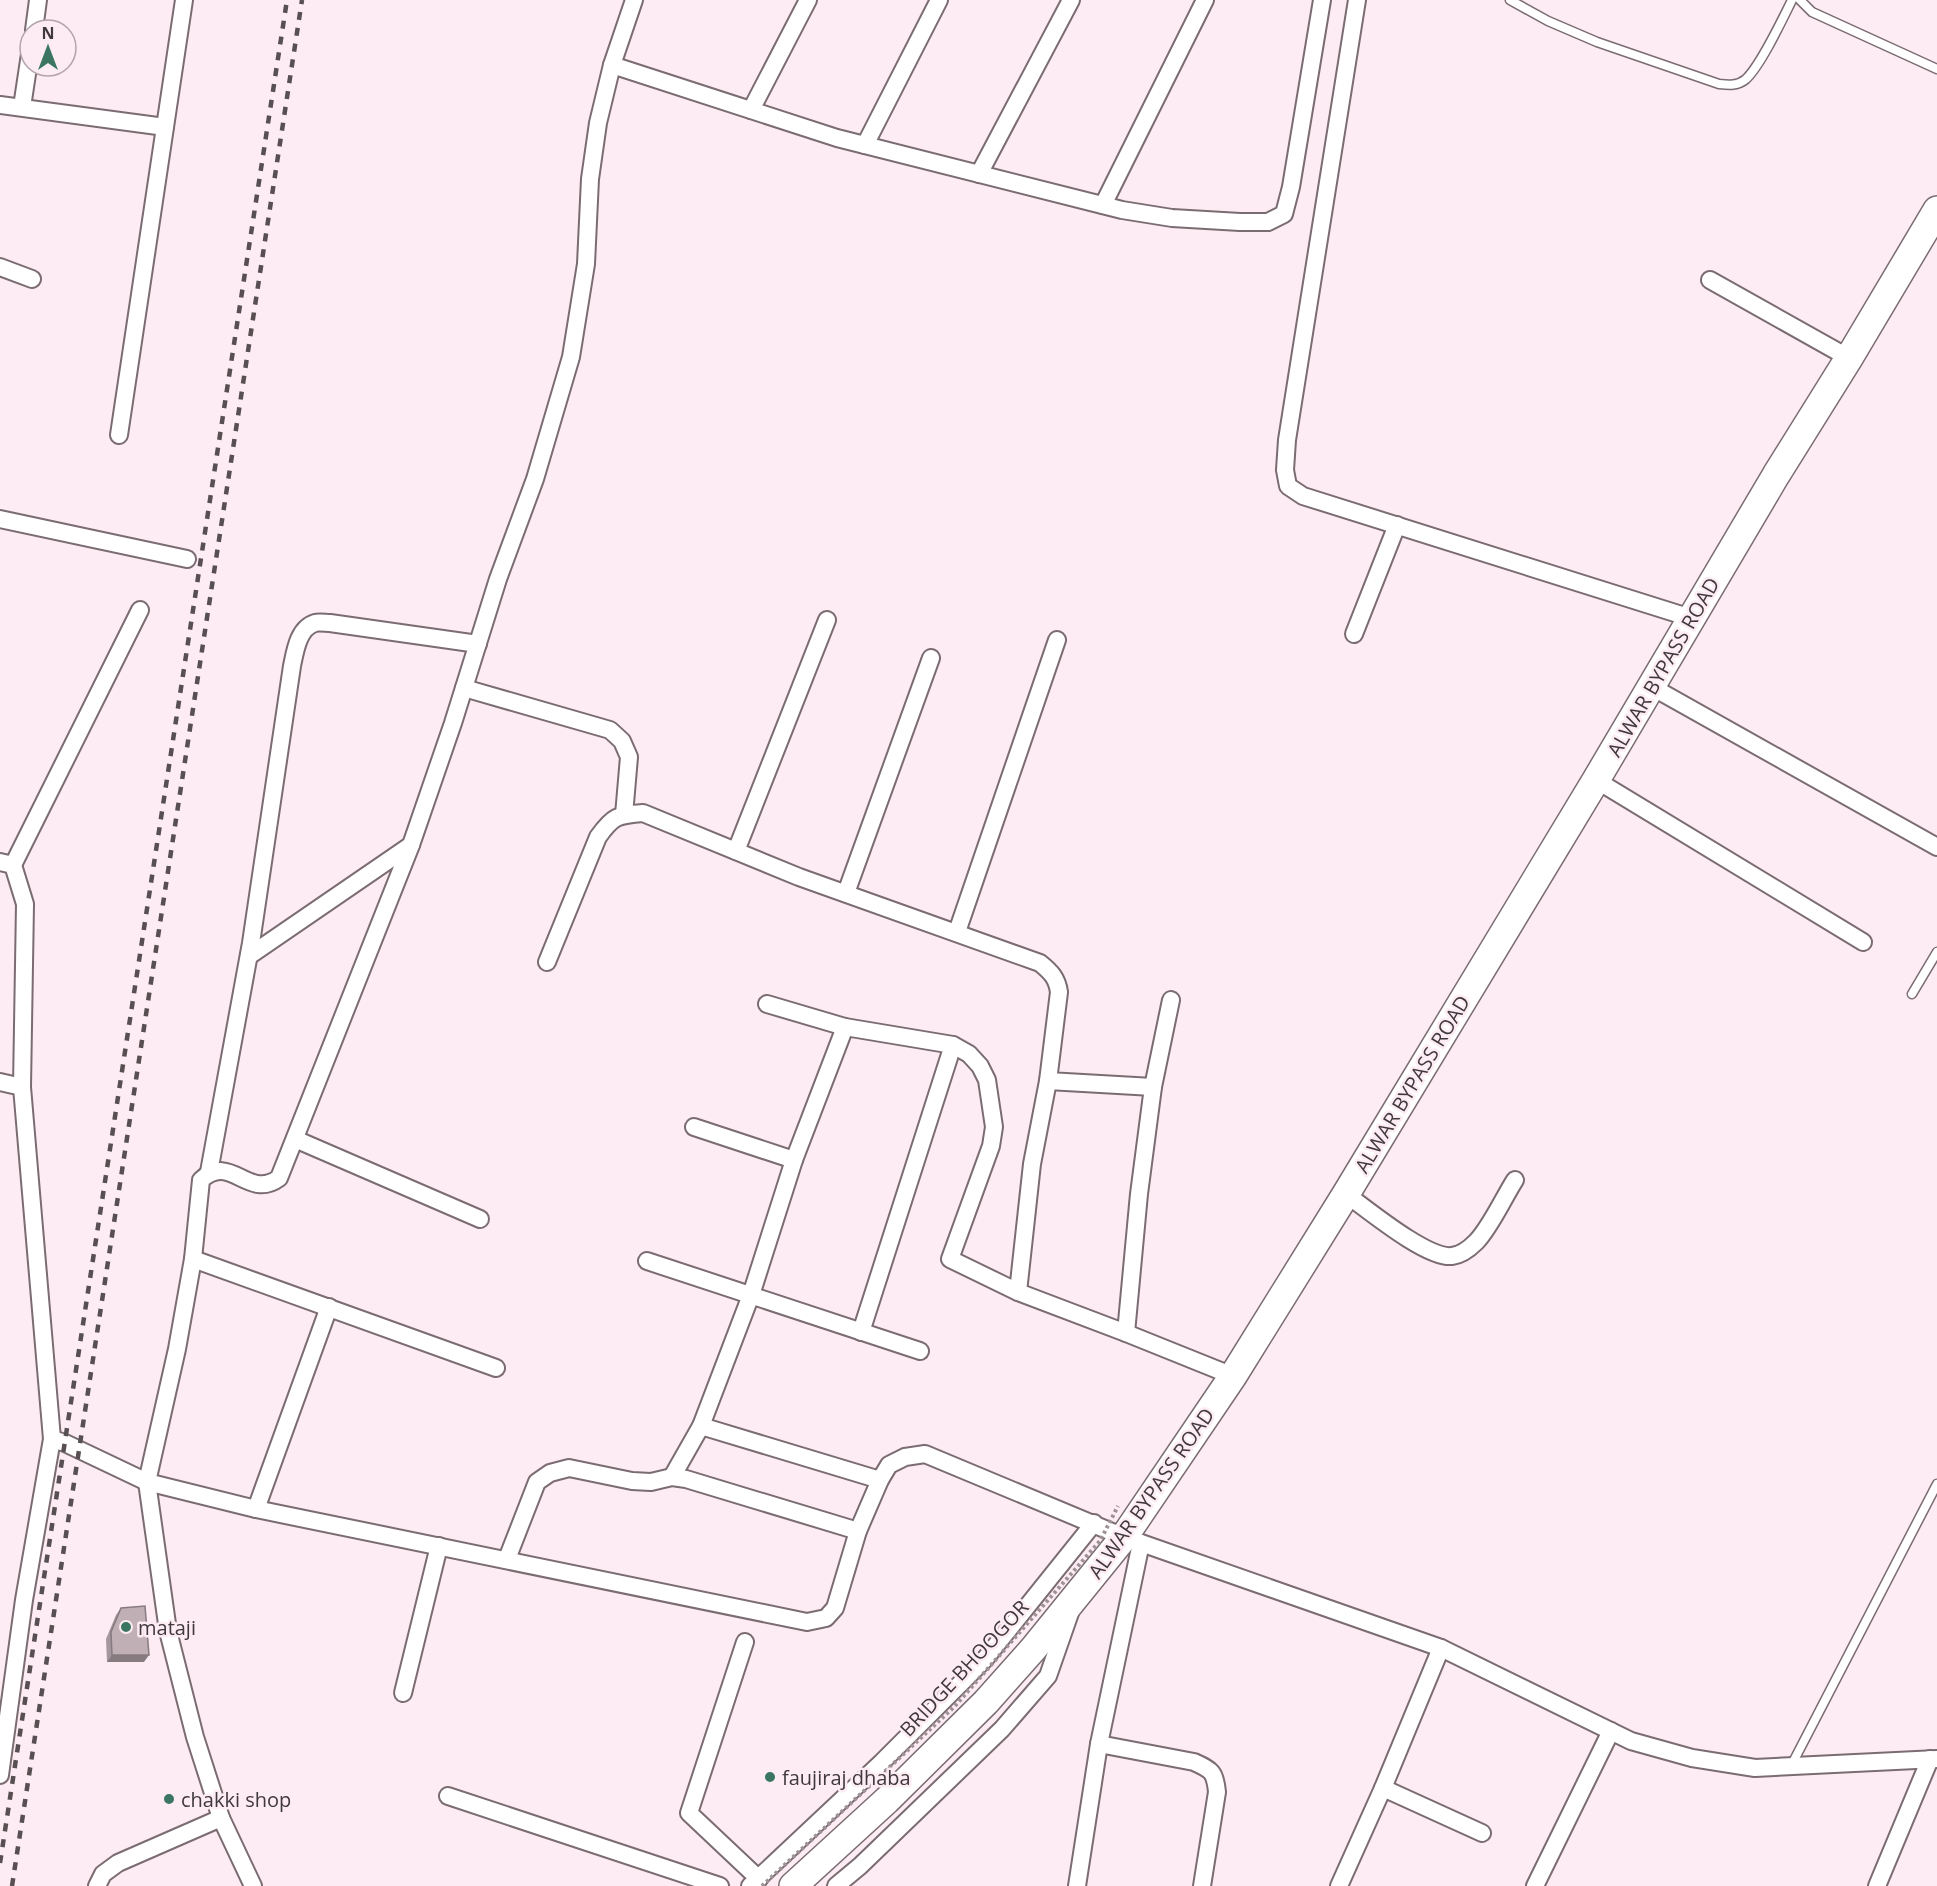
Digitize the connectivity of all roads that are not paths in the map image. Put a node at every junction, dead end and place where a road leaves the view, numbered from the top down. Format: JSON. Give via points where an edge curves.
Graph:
{"nodes":[{"id":1,"x":38,"y":0,"type":"edge"},
{"id":2,"x":184,"y":0,"type":"edge"},
{"id":3,"x":634,"y":0,"type":"edge"},
{"id":4,"x":808,"y":0,"type":"edge"},
{"id":5,"x":939,"y":0,"type":"edge"},
{"id":6,"x":1071,"y":0,"type":"edge"},
{"id":7,"x":1205,"y":0,"type":"edge"},
{"id":8,"x":1322,"y":0,"type":"edge"},
{"id":9,"x":1357,"y":0,"type":"edge"},
{"id":10,"x":1510,"y":0,"type":"edge"},
{"id":11,"x":1792,"y":0,"type":"edge"},
{"id":12,"x":1800,"y":0,"type":"edge"},
{"id":13,"x":36,"y":18,"type":"edge"},
{"id":14,"x":612,"y":65,"type":"junction"},
{"id":15,"x":1937,"y":69,"type":"edge"},
{"id":16,"x":26,"y":78,"type":"edge"},
{"id":17,"x":0,"y":105,"type":"edge"},
{"id":18,"x":22,"y":107,"type":"junction"},
{"id":19,"x":751,"y":110,"type":"junction"},
{"id":20,"x":165,"y":127,"type":"junction"},
{"id":21,"x":865,"y":145,"type":"junction"},
{"id":22,"x":979,"y":174,"type":"junction"},
{"id":23,"x":1103,"y":205,"type":"junction"},
{"id":24,"x":1937,"y":210,"type":"edge"},
{"id":25,"x":0,"y":267,"type":"edge"},
{"id":26,"x":32,"y":279,"type":"dead end"},
{"id":27,"x":1710,"y":280,"type":"dead end"},
{"id":28,"x":1849,"y":358,"type":"junction"},
{"id":29,"x":119,"y":435,"type":"dead end"},
{"id":30,"x":0,"y":519,"type":"edge"},
{"id":31,"x":1397,"y":525,"type":"junction"},
{"id":32,"x":187,"y":559,"type":"dead end"},
{"id":33,"x":140,"y":610,"type":"dead end"},
{"id":34,"x":1691,"y":618,"type":"junction"},
{"id":35,"x":827,"y":620,"type":"dead end"},
{"id":36,"x":1354,"y":634,"type":"dead end"},
{"id":37,"x":1057,"y":640,"type":"dead end"},
{"id":38,"x":478,"y":644,"type":"junction"},
{"id":39,"x":931,"y":658,"type":"dead end"},
{"id":40,"x":1652,"y":687,"type":"junction"},
{"id":41,"x":464,"y":688,"type":"junction"},
{"id":42,"x":1596,"y":780,"type":"junction"},
{"id":43,"x":624,"y":815,"type":"junction"},
{"id":44,"x":411,"y":845,"type":"junction"},
{"id":45,"x":1937,"y":847,"type":"edge"},
{"id":46,"x":736,"y":851,"type":"junction"},
{"id":47,"x":6,"y":863,"type":"edge"},
{"id":48,"x":846,"y":893,"type":"junction"},
{"id":49,"x":957,"y":932,"type":"junction"},
{"id":50,"x":1863,"y":942,"type":"dead end"},
{"id":51,"x":1937,"y":952,"type":"edge"},
{"id":52,"x":249,"y":956,"type":"junction"},
{"id":53,"x":547,"y":962,"type":"dead end"},
{"id":54,"x":1912,"y":994,"type":"dead end"},
{"id":55,"x":1171,"y":1000,"type":"dead end"},
{"id":56,"x":767,"y":1004,"type":"dead end"},
{"id":57,"x":845,"y":1028,"type":"junction"},
{"id":58,"x":953,"y":1045,"type":"junction"},
{"id":59,"x":1048,"y":1081,"type":"junction"},
{"id":60,"x":0,"y":1082,"type":"edge"},
{"id":61,"x":22,"y":1087,"type":"junction"},
{"id":62,"x":1153,"y":1087,"type":"junction"},
{"id":63,"x":694,"y":1126,"type":"dead end"},
{"id":64,"x":295,"y":1139,"type":"junction"},
{"id":65,"x":794,"y":1160,"type":"junction"},
{"id":66,"x":209,"y":1172,"type":"junction"},
{"id":67,"x":1515,"y":1180,"type":"dead end"},
{"id":68,"x":1346,"y":1194,"type":"junction"},
{"id":69,"x":480,"y":1219,"type":"dead end"},
{"id":70,"x":193,"y":1258,"type":"junction"},
{"id":71,"x":646,"y":1261,"type":"dead end"},
{"id":72,"x":1018,"y":1292,"type":"junction"},
{"id":73,"x":751,"y":1295,"type":"junction"},
{"id":74,"x":329,"y":1307,"type":"junction"},
{"id":75,"x":861,"y":1332,"type":"junction"},
{"id":76,"x":1126,"y":1333,"type":"junction"},
{"id":77,"x":920,"y":1351,"type":"dead end"},
{"id":78,"x":496,"y":1368,"type":"dead end"},
{"id":79,"x":1233,"y":1376,"type":"junction"},
{"id":80,"x":701,"y":1426,"type":"junction"},
{"id":81,"x":52,"y":1439,"type":"junction"},
{"id":82,"x":672,"y":1477,"type":"junction"},
{"id":83,"x":880,"y":1480,"type":"junction"},
{"id":84,"x":147,"y":1482,"type":"junction"},
{"id":85,"x":1937,"y":1484,"type":"edge"},
{"id":86,"x":256,"y":1509,"type":"junction"},
{"id":87,"x":1094,"y":1523,"type":"junction"},
{"id":88,"x":858,"y":1531,"type":"junction"},
{"id":89,"x":1132,"y":1540,"type":"junction"},
{"id":90,"x":439,"y":1546,"type":"junction"},
{"id":91,"x":507,"y":1559,"type":"junction"},
{"id":92,"x":1076,"y":1597,"type":"junction"},
{"id":93,"x":745,"y":1642,"type":"dead end"},
{"id":94,"x":1441,"y":1648,"type":"junction"},
{"id":95,"x":403,"y":1693,"type":"dead end"},
{"id":96,"x":1611,"y":1731,"type":"junction"},
{"id":97,"x":1099,"y":1744,"type":"junction"},
{"id":98,"x":1934,"y":1759,"type":"edge"},
{"id":99,"x":1791,"y":1766,"type":"junction"},
{"id":100,"x":0,"y":1775,"type":"edge"},
{"id":101,"x":1383,"y":1788,"type":"junction"},
{"id":102,"x":448,"y":1796,"type":"dead end"},
{"id":103,"x":221,"y":1818,"type":"junction"},
{"id":104,"x":1482,"y":1833,"type":"dead end"},
{"id":105,"x":757,"y":1884,"type":"edge"},
{"id":106,"x":97,"y":1886,"type":"edge"},
{"id":107,"x":253,"y":1886,"type":"edge"},
{"id":108,"x":720,"y":1886,"type":"edge"},
{"id":109,"x":793,"y":1886,"type":"edge"},
{"id":110,"x":836,"y":1886,"type":"edge"},
{"id":111,"x":1077,"y":1886,"type":"edge"},
{"id":112,"x":1202,"y":1886,"type":"edge"},
{"id":113,"x":1339,"y":1886,"type":"edge"},
{"id":114,"x":1535,"y":1886,"type":"edge"},
{"id":115,"x":1877,"y":1886,"type":"edge"}],
"edges":[{"from":1,"to":13,"type":"street"},
{"from":2,"to":20,"type":"street"},
{"from":3,"to":14,"type":"street"},
{"from":4,"to":19,"type":"street"},
{"from":5,"to":21,"type":"street"},
{"from":6,"to":22,"type":"street"},
{"from":7,"to":23,"type":"street"},
{"from":8,"to":23,"type":"street","via":[[1284,214],[1268,222],[1240,222],[1172,218]]},
{"from":9,"to":31,"type":"street","via":[[1285,470],[1288,486],[1303,496]]},
{"from":10,"to":11,"type":"lane","via":[[1597,42],[1719,84],[1735,85],[1746,80]]},
{"from":12,"to":15,"type":"lane","via":[[1812,12]]},
{"from":14,"to":19,"type":"street"},
{"from":14,"to":38,"type":"street","via":[[594,146],[586,264],[571,357],[535,479]]},
{"from":16,"to":18,"type":"street"},
{"from":17,"to":18,"type":"street"},
{"from":18,"to":20,"type":"street"},
{"from":19,"to":21,"type":"street"},
{"from":20,"to":29,"type":"street"},
{"from":21,"to":22,"type":"street"},
{"from":22,"to":23,"type":"street"},
{"from":24,"to":28,"type":"highway","name":"ALWAR BYPASS ROAD"},
{"from":25,"to":26,"type":"street"},
{"from":27,"to":28,"type":"street"},
{"from":28,"to":34,"type":"highway","name":"ALWAR BYPASS ROAD"},
{"from":30,"to":32,"type":"street"},
{"from":31,"to":34,"type":"street"},
{"from":31,"to":36,"type":"street"},
{"from":33,"to":47,"type":"street"},
{"from":34,"to":40,"type":"highway","name":"ALWAR BYPASS ROAD"},
{"from":35,"to":46,"type":"street"},
{"from":37,"to":49,"type":"street"},
{"from":38,"to":41,"type":"street"},
{"from":38,"to":52,"type":"street","via":[[330,623],[315,623],[305,630],[292,666]]},
{"from":39,"to":48,"type":"street"},
{"from":40,"to":42,"type":"highway","name":"ALWAR BYPASS ROAD"},
{"from":40,"to":45,"type":"street"},
{"from":41,"to":43,"type":"street","via":[[610,730],[622,741],[630,757]]},
{"from":41,"to":44,"type":"street"},
{"from":42,"to":50,"type":"street"},
{"from":42,"to":68,"type":"highway","name":"ALWAR BYPASS ROAD"},
{"from":43,"to":46,"type":"street","via":[[644,813]]},
{"from":43,"to":53,"type":"street","via":[[610,821],[598,837]]},
{"from":44,"to":52,"type":"street"},
{"from":44,"to":64,"type":"street"},
{"from":46,"to":48,"type":"street"},
{"from":47,"to":61,"type":"street","via":[[25,904]]},
{"from":48,"to":49,"type":"street"},
{"from":49,"to":59,"type":"street","via":[[1040,963],[1058,982]]},
{"from":51,"to":54,"type":"lane"},
{"from":52,"to":66,"type":"street"},
{"from":55,"to":62,"type":"street"},
{"from":56,"to":57,"type":"street"},
{"from":57,"to":58,"type":"street"},
{"from":57,"to":65,"type":"street"},
{"from":58,"to":72,"type":"street","via":[[980,1066],[987,1080],[994,1126],[991,1146],[950,1259]]},
{"from":58,"to":75,"type":"street"},
{"from":59,"to":62,"type":"street"},
{"from":59,"to":72,"type":"street","via":[[1032,1164]]},
{"from":60,"to":61,"type":"street"},
{"from":61,"to":81,"type":"street"},
{"from":62,"to":76,"type":"street"},
{"from":63,"to":65,"type":"street"},
{"from":64,"to":66,"type":"street","via":[[279,1178],[269,1185],[258,1185],[221,1170]]},
{"from":64,"to":69,"type":"street"},
{"from":65,"to":73,"type":"street"},
{"from":66,"to":70,"type":"street","via":[[201,1180]]},
{"from":67,"to":68,"type":"street","via":[[1478,1240],[1452,1256],[1436,1253],[1407,1238]]},
{"from":68,"to":79,"type":"highway","name":"ALWAR BYPASS ROAD"},
{"from":70,"to":74,"type":"street"},
{"from":70,"to":84,"type":"street"},
{"from":71,"to":73,"type":"street"},
{"from":72,"to":76,"type":"street"},
{"from":73,"to":75,"type":"street"},
{"from":73,"to":80,"type":"street"},
{"from":74,"to":78,"type":"street"},
{"from":74,"to":86,"type":"street"},
{"from":75,"to":77,"type":"street"},
{"from":76,"to":79,"type":"street"},
{"from":79,"to":89,"type":"highway","name":"ALWAR BYPASS ROAD"},
{"from":80,"to":82,"type":"street"},
{"from":80,"to":83,"type":"street"},
{"from":81,"to":84,"type":"street"},
{"from":81,"to":100,"type":"street","via":[[24,1599]]},
{"from":82,"to":88,"type":"street"},
{"from":82,"to":91,"type":"street","via":[[651,1482],[569,1468],[550,1473],[537,1482]]},
{"from":83,"to":87,"type":"street","via":[[890,1465],[905,1457],[925,1454]]},
{"from":83,"to":88,"type":"street"},
{"from":84,"to":86,"type":"street"},
{"from":84,"to":103,"type":"street","via":[[168,1632]]},
{"from":85,"to":99,"type":"lane"},
{"from":86,"to":90,"type":"street"},
{"from":87,"to":89,"type":"street"},
{"from":87,"to":105,"type":"street","via":[[985,1659]]},
{"from":88,"to":91,"type":"street","via":[[835,1608],[826,1618],[807,1622]]},
{"from":89,"to":92,"type":"highway","name":"ALWAR BYPASS ROAD"},
{"from":89,"to":94,"type":"street"},
{"from":89,"to":97,"type":"street"},
{"from":90,"to":91,"type":"street"},
{"from":90,"to":95,"type":"street"},
{"from":92,"to":109,"type":"highway","name":"ALWAR BYPASS ROAD","via":[[986,1702]]},
{"from":92,"to":110,"type":"street","via":[[1048,1676],[1002,1729]]},
{"from":93,"to":105,"type":"street","via":[[689,1813]]},
{"from":94,"to":96,"type":"street"},
{"from":94,"to":101,"type":"street"},
{"from":96,"to":99,"type":"street","via":[[1692,1758],[1755,1768]]},
{"from":96,"to":114,"type":"street"},
{"from":97,"to":111,"type":"street"},
{"from":97,"to":112,"type":"street","via":[[1194,1762],[1209,1769],[1216,1778]]},
{"from":98,"to":99,"type":"street"},
{"from":98,"to":115,"type":"street"},
{"from":101,"to":104,"type":"street"},
{"from":101,"to":113,"type":"street"},
{"from":102,"to":108,"type":"street"},
{"from":103,"to":106,"type":"street","via":[[118,1863],[103,1874]]},
{"from":103,"to":107,"type":"street"}]}
